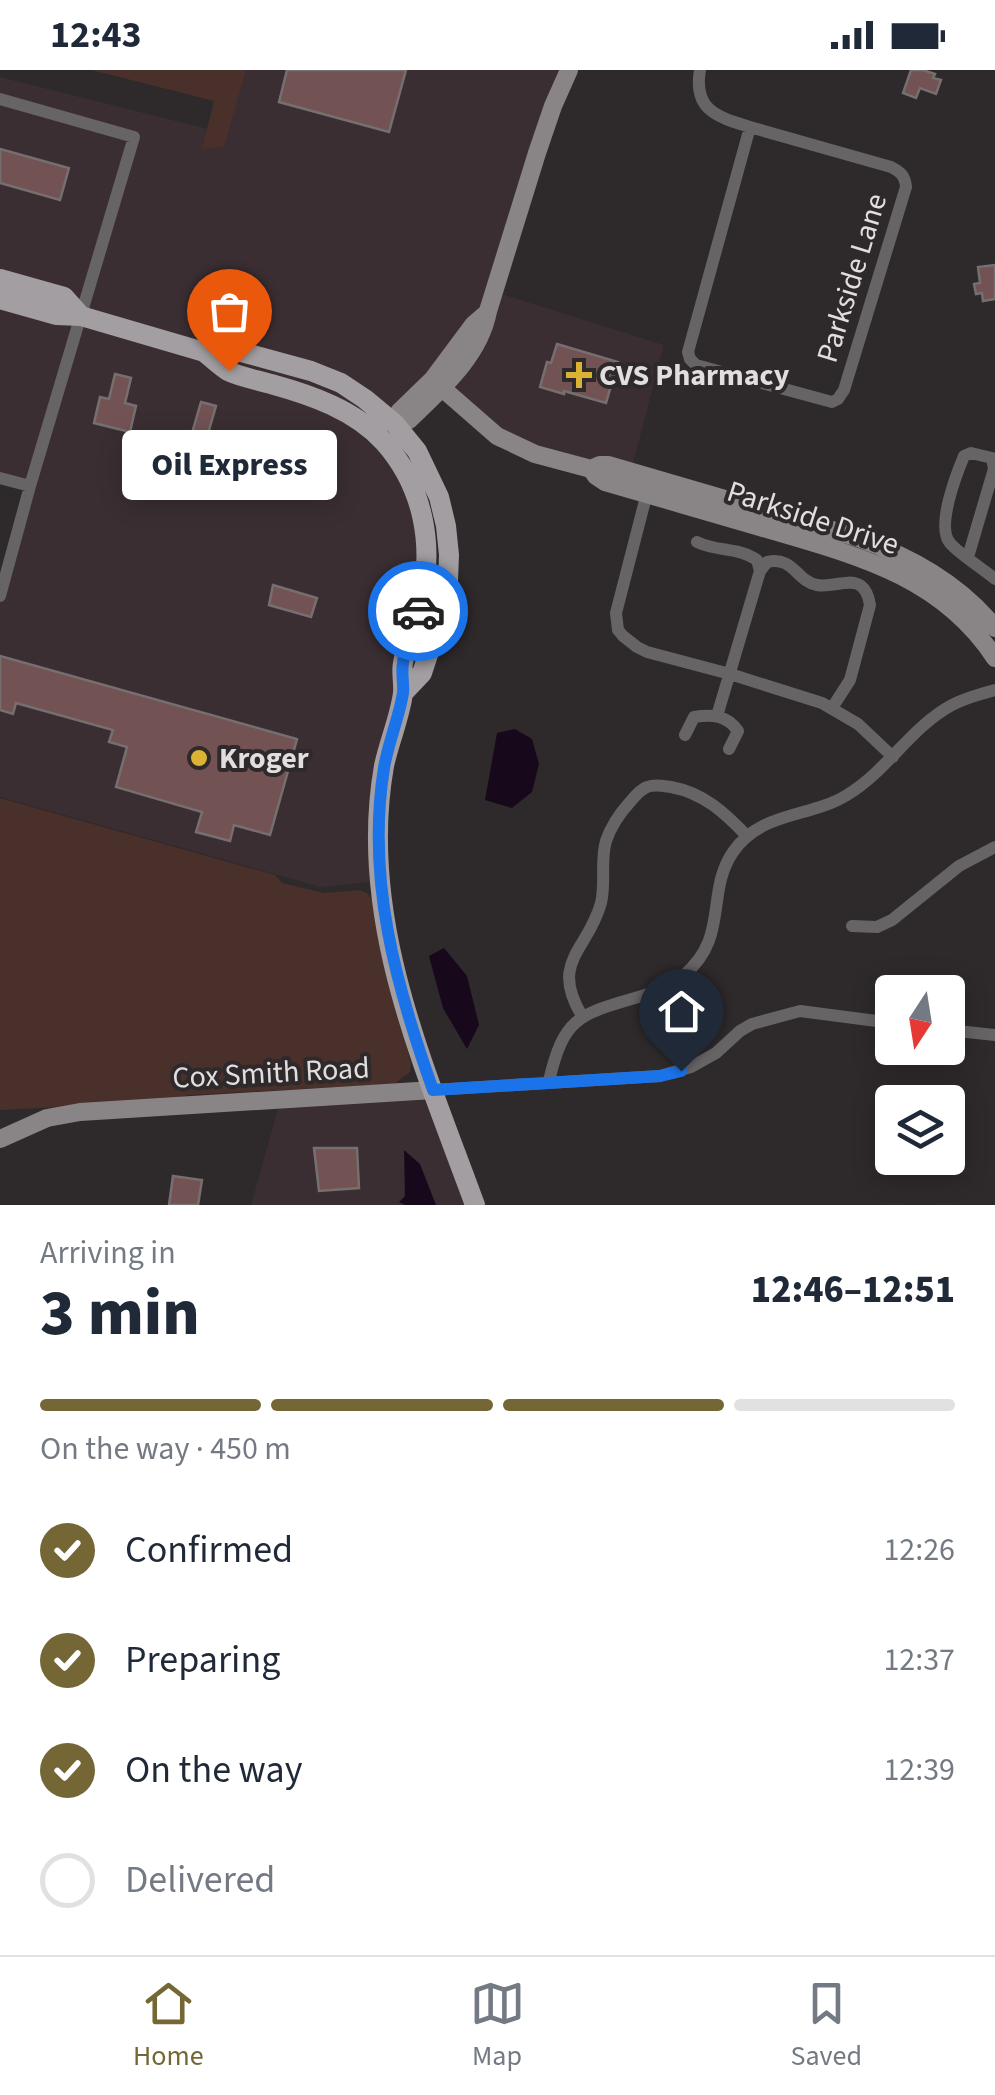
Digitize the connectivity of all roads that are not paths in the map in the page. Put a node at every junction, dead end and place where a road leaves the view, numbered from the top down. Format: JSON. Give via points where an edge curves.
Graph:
{"nodes":[{"id":1,"x":569,"y":70,"type":"edge"},
{"id":2,"x":700,"y":70,"type":"edge"},
{"id":3,"x":0,"y":99,"type":"edge"},
{"id":4,"x":750,"y":127,"type":"junction"},
{"id":5,"x":0,"y":279,"type":"edge"},
{"id":6,"x":0,"y":299,"type":"edge"},
{"id":7,"x":488,"y":312,"type":"junction"},
{"id":8,"x":82,"y":316,"type":"junction"},
{"id":9,"x":442,"y":388,"type":"junction"},
{"id":10,"x":392,"y":428,"type":"junction"},
{"id":11,"x":0,"y":478,"type":"edge"},
{"id":12,"x":649,"y":485,"type":"junction"},
{"id":13,"x":30,"y":486,"type":"junction"},
{"id":14,"x":697,"y":542,"type":"dead end"},
{"id":15,"x":968,"y":557,"type":"junction"},
{"id":16,"x":760,"y":571,"type":"junction"},
{"id":17,"x":995,"y":580,"type":"edge"},
{"id":18,"x":0,"y":596,"type":"edge"},
{"id":19,"x":995,"y":628,"type":"edge"},
{"id":20,"x":995,"y":658,"type":"edge"},
{"id":21,"x":730,"y":674,"type":"junction"},
{"id":22,"x":995,"y":690,"type":"edge"},
{"id":23,"x":832,"y":708,"type":"junction"},
{"id":24,"x":717,"y":716,"type":"junction"},
{"id":25,"x":685,"y":736,"type":"dead end"},
{"id":26,"x":728,"y":749,"type":"dead end"},
{"id":27,"x":892,"y":757,"type":"junction"},
{"id":28,"x":747,"y":836,"type":"junction"},
{"id":29,"x":995,"y":847,"type":"edge"},
{"id":30,"x":852,"y":926,"type":"dead end"},
{"id":31,"x":582,"y":1016,"type":"junction"},
{"id":32,"x":875,"y":1021,"type":"edge"},
{"id":33,"x":965,"y":1032,"type":"edge"},
{"id":34,"x":995,"y":1035,"type":"edge"},
{"id":35,"x":549,"y":1082,"type":"junction"},
{"id":36,"x":433,"y":1090,"type":"junction"},
{"id":37,"x":0,"y":1139,"type":"edge"},
{"id":38,"x":475,"y":1205,"type":"edge"}],
"edges":[{"from":1,"to":7,"type":"street"},
{"from":2,"to":4,"type":"street","name":"Parkside Lane","via":[[703,103]]},
{"from":3,"to":8,"type":"street","via":[[134,136]]},
{"from":4,"to":4,"type":"street","name":"Parkside Lane","via":[[690,359],[832,402],[844,390],[905,179],[891,167]]},
{"from":5,"to":8,"type":"main road","via":[[64,298]]},
{"from":6,"to":8,"type":"main road"},
{"from":7,"to":9,"type":"street","via":[[485,330]]},
{"from":7,"to":10,"type":"street","via":[[398,412]]},
{"from":8,"to":10,"type":"main road","via":[[204,352],[229,371]]},
{"from":8,"to":13,"type":"street"},
{"from":9,"to":10,"type":"street"},
{"from":9,"to":12,"type":"street","name":"Parkside Drive","via":[[496,436],[591,469],[608,464]]},
{"from":10,"to":36,"type":"main road","via":[[396,458],[414,488],[427,540],[384,769],[380,882],[392,958]]},
{"from":11,"to":13,"type":"street"},
{"from":12,"to":19,"type":"street","name":"Parkside Drive","via":[[887,548],[950,585]]},
{"from":12,"to":20,"type":"street","name":"Parkside Drive","via":[[894,571],[956,612]]},
{"from":12,"to":21,"type":"street","via":[[622,584],[618,630],[647,652]]},
{"from":13,"to":18,"type":"street"},
{"from":14,"to":16,"type":"street","via":[[746,553]]},
{"from":15,"to":15,"type":"street","via":[[944,530],[960,465],[971,452],[992,458],[994,469]]},
{"from":15,"to":17,"type":"street"},
{"from":16,"to":21,"type":"street"},
{"from":16,"to":23,"type":"street","via":[[776,561],[812,584],[849,582],[868,596],[853,670]]},
{"from":21,"to":23,"type":"street"},
{"from":21,"to":24,"type":"street"},
{"from":22,"to":27,"type":"street","via":[[951,705]]},
{"from":23,"to":27,"type":"street"},
{"from":24,"to":25,"type":"street","via":[[694,717]]},
{"from":24,"to":26,"type":"street","via":[[738,731]]},
{"from":27,"to":28,"type":"street","via":[[842,799],[771,820]]},
{"from":28,"to":31,"type":"street","via":[[724,868],[712,936],[695,964],[670,985]]},
{"from":28,"to":31,"type":"street","via":[[717,806],[678,788],[645,787],[626,806],[605,845],[599,909],[570,965],[570,990]]},
{"from":29,"to":30,"type":"street","via":[[959,866],[892,920]]},
{"from":31,"to":35,"type":"street","via":[[559,1044]]},
{"from":32,"to":35,"type":"street","name":"Cox Smith Road","via":[[800,1011],[752,1024],[681,1071]]},
{"from":33,"to":34,"type":"street"},
{"from":35,"to":36,"type":"street","name":"Cox Smith Road"},
{"from":36,"to":37,"type":"street","name":"Cox Smith Road","via":[[80,1112]]},
{"from":36,"to":38,"type":"main road"}]}
